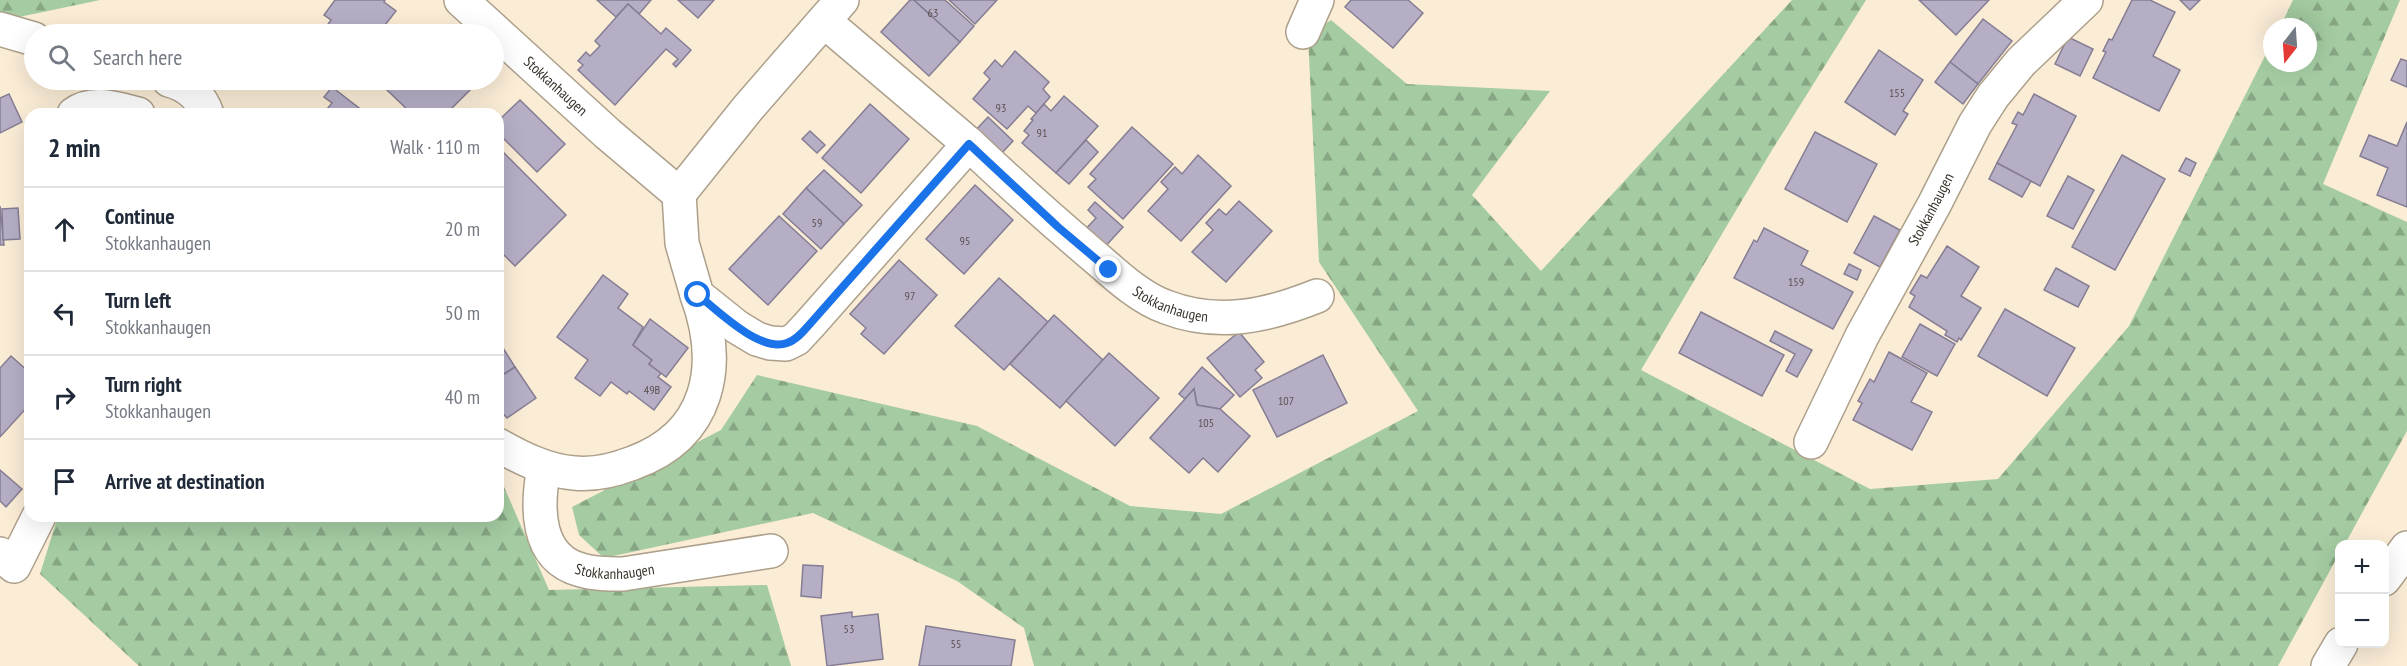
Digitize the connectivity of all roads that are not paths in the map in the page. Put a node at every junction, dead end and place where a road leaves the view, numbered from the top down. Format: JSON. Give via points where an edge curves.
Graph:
{"nodes":[{"id":1,"x":461,"y":0,"type":"edge"},
{"id":2,"x":1317,"y":0,"type":"edge"},
{"id":3,"x":2086,"y":0,"type":"edge"},
{"id":4,"x":833,"y":10,"type":"edge"},
{"id":5,"x":487,"y":24,"type":"edge"},
{"id":6,"x":0,"y":29,"type":"edge"},
{"id":7,"x":1303,"y":32,"type":"dead end"},
{"id":8,"x":24,"y":36,"type":"edge"},
{"id":9,"x":504,"y":39,"type":"edge"},
{"id":10,"x":190,"y":90,"type":"edge"},
{"id":11,"x":88,"y":108,"type":"edge"},
{"id":12,"x":108,"y":108,"type":"edge"},
{"id":13,"x":205,"y":108,"type":"edge"},
{"id":14,"x":969,"y":144,"type":"junction"},
{"id":15,"x":679,"y":194,"type":"junction"},
{"id":16,"x":698,"y":295,"type":"junction"},
{"id":17,"x":1317,"y":296,"type":"dead end"},
{"id":18,"x":1811,"y":442,"type":"dead end"},
{"id":19,"x":504,"y":448,"type":"edge"},
{"id":20,"x":544,"y":467,"type":"junction"},
{"id":21,"x":36,"y":522,"type":"edge"},
{"id":22,"x":2407,"y":548,"type":"edge"},
{"id":23,"x":771,"y":551,"type":"dead end"},
{"id":24,"x":0,"y":554,"type":"edge"},
{"id":25,"x":2389,"y":573,"type":"edge"},
{"id":26,"x":2339,"y":648,"type":"edge"},
{"id":27,"x":2328,"y":666,"type":"edge"}],
"edges":[{"from":1,"to":5,"type":"street","name":"Stokkanhaugen"},
{"from":2,"to":7,"type":"street"},
{"from":3,"to":18,"type":"street","name":"Stokkanhaugen","via":[[2021,62],[1975,124],[1862,336]]},
{"from":4,"to":14,"type":"street","name":"Stokkanhaugen"},
{"from":4,"to":15,"type":"street","name":"Stokkanhaugen"},
{"from":6,"to":8,"type":"street"},
{"from":9,"to":15,"type":"street","name":"Stokkanhaugen"},
{"from":10,"to":13,"type":"street"},
{"from":11,"to":12,"type":"street"},
{"from":14,"to":16,"type":"street","via":[[796,339],[786,344],[757,339]]},
{"from":14,"to":17,"type":"street","name":"Stokkanhaugen","via":[[1109,270],[1165,307],[1220,318],[1247,317],[1285,309]]},
{"from":15,"to":16,"type":"street","via":[[682,243]]},
{"from":16,"to":20,"type":"street","via":[[707,322],[710,361],[699,406],[681,436],[648,458],[600,472],[575,473]]},
{"from":19,"to":20,"type":"street"},
{"from":20,"to":23,"type":"street","name":"Stokkanhaugen","via":[[538,511],[543,532],[563,562],[579,570],[622,574]]},
{"from":21,"to":24,"type":"street","via":[[14,566]]},
{"from":22,"to":25,"type":"street"},
{"from":26,"to":27,"type":"street"}]}
